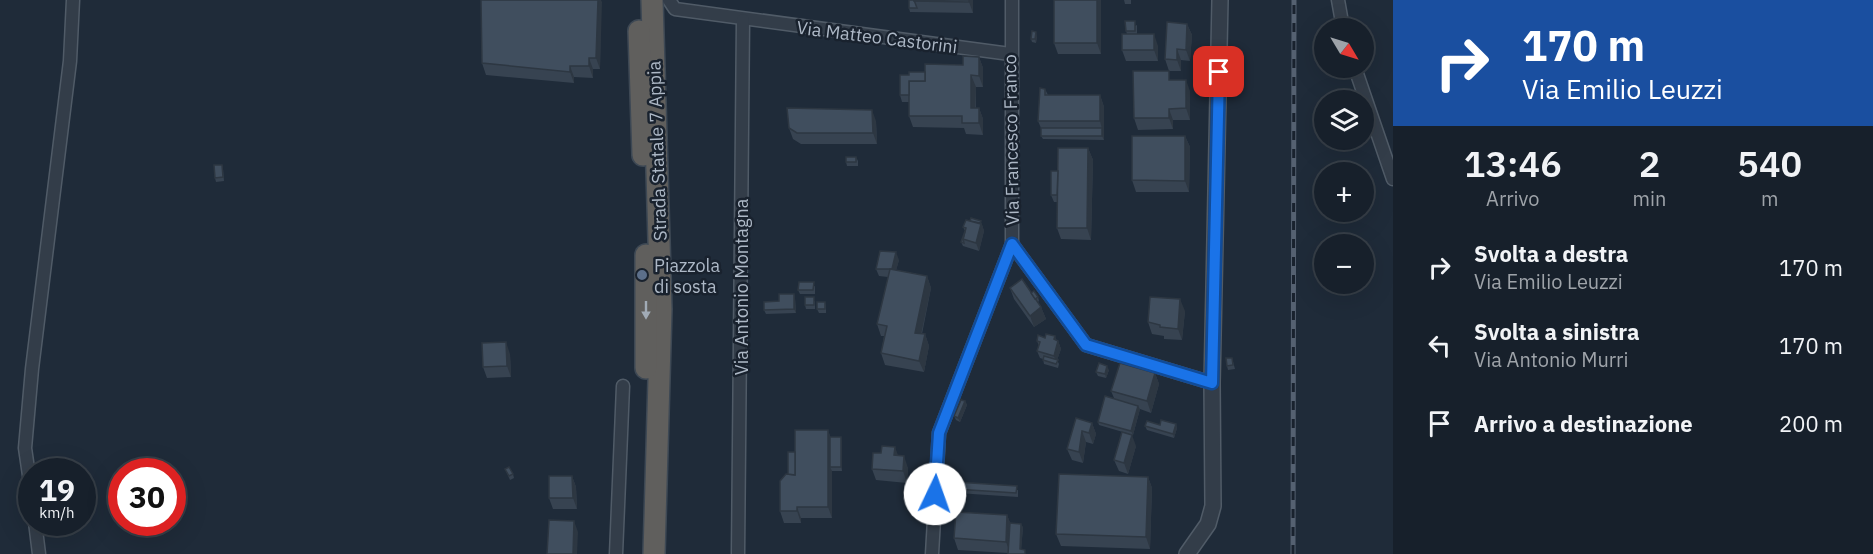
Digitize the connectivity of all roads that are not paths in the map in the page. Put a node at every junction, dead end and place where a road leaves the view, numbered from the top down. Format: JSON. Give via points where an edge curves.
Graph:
{"nodes":[{"id":1,"x":73,"y":0,"type":"edge"},
{"id":2,"x":638,"y":0,"type":"edge"},
{"id":3,"x":652,"y":0,"type":"edge"},
{"id":4,"x":669,"y":0,"type":"edge"},
{"id":5,"x":1012,"y":0,"type":"edge"},
{"id":6,"x":1220,"y":0,"type":"edge"},
{"id":7,"x":1338,"y":0,"type":"edge"},
{"id":8,"x":1341,"y":18,"type":"edge"},
{"id":9,"x":743,"y":20,"type":"junction"},
{"id":10,"x":1010,"y":54,"type":"junction"},
{"id":11,"x":1358,"y":78,"type":"edge"},
{"id":12,"x":1393,"y":178,"type":"edge"},
{"id":13,"x":1012,"y":244,"type":"junction"},
{"id":14,"x":1212,"y":383,"type":"junction"},
{"id":15,"x":623,"y":386,"type":"dead end"},
{"id":16,"x":26,"y":458,"type":"edge"},
{"id":17,"x":37,"y":536,"type":"edge"},
{"id":18,"x":39,"y":554,"type":"edge"},
{"id":19,"x":616,"y":554,"type":"edge"},
{"id":20,"x":641,"y":554,"type":"edge"},
{"id":21,"x":654,"y":554,"type":"edge"},
{"id":22,"x":738,"y":554,"type":"edge"},
{"id":23,"x":932,"y":554,"type":"edge"},
{"id":24,"x":1187,"y":554,"type":"edge"}],
"edges":[{"from":1,"to":16,"type":"street","via":[[70,61],[32,369]]},
{"from":2,"to":20,"type":"highway","name":"Strada Statale 7 Appia","one_way":true,"via":[[646,239]]},
{"from":3,"to":21,"type":"highway","name":"Strada Statale 7 Appia","via":[[661,309]]},
{"from":4,"to":9,"type":"street","name":"Via Matteo Castorini","via":[[675,9]]},
{"from":5,"to":10,"type":"street","name":"Via Francesco Franco"},
{"from":6,"to":14,"type":"street"},
{"from":7,"to":8,"type":"street"},
{"from":9,"to":10,"type":"street","name":"Via Matteo Castorini"},
{"from":9,"to":22,"type":"street","name":"Via Antonio Montagna"},
{"from":10,"to":13,"type":"street","name":"Via Francesco Franco"},
{"from":11,"to":12,"type":"street"},
{"from":13,"to":14,"type":"street","via":[[1086,345]]},
{"from":13,"to":23,"type":"street","name":"Via Francesco Franco","via":[[939,433]]},
{"from":14,"to":24,"type":"street","via":[[1213,506],[1208,524]]},
{"from":15,"to":19,"type":"street"},
{"from":17,"to":18,"type":"street"}]}
